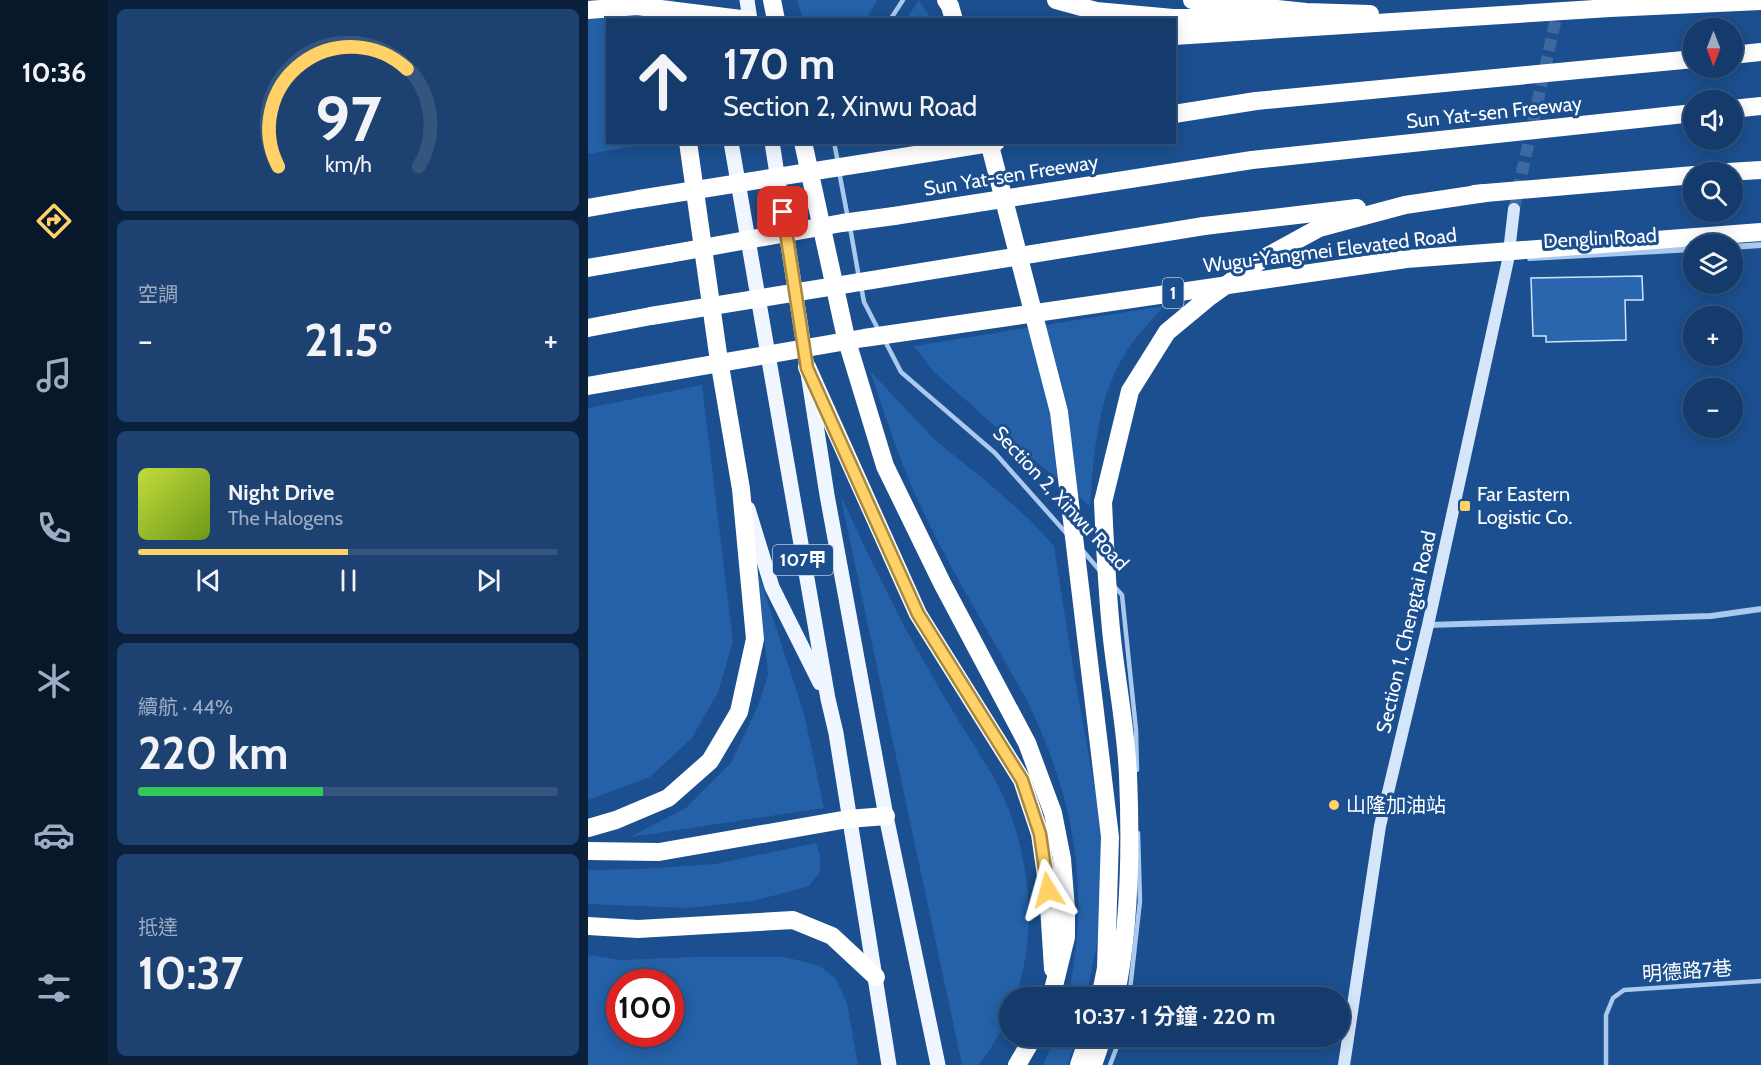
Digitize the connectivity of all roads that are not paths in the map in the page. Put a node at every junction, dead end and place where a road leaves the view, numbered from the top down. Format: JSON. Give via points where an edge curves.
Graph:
{"nodes":[{"id":1,"x":686,"y":0,"type":"edge"},
{"id":2,"x":707,"y":0,"type":"edge"},
{"id":3,"x":747,"y":0,"type":"edge"},
{"id":4,"x":772,"y":0,"type":"edge"},
{"id":5,"x":903,"y":0,"type":"edge"},
{"id":6,"x":945,"y":0,"type":"edge"},
{"id":7,"x":1056,"y":0,"type":"edge"},
{"id":8,"x":1192,"y":0,"type":"edge"},
{"id":9,"x":1761,"y":1,"type":"edge"},
{"id":10,"x":588,"y":10,"type":"edge"},
{"id":11,"x":1467,"y":17,"type":"junction"},
{"id":12,"x":686,"y":18,"type":"edge"},
{"id":13,"x":710,"y":18,"type":"edge"},
{"id":14,"x":733,"y":18,"type":"edge"},
{"id":15,"x":749,"y":18,"type":"edge"},
{"id":16,"x":776,"y":18,"type":"edge"},
{"id":17,"x":892,"y":18,"type":"edge"},
{"id":18,"x":953,"y":18,"type":"edge"},
{"id":19,"x":1176,"y":36,"type":"edge"},
{"id":20,"x":1761,"y":52,"type":"edge"},
{"id":21,"x":1743,"y":54,"type":"edge"},
{"id":22,"x":1683,"y":60,"type":"edge"},
{"id":23,"x":1761,"y":106,"type":"edge"},
{"id":24,"x":1743,"y":108,"type":"edge"},
{"id":25,"x":1176,"y":114,"type":"edge"},
{"id":26,"x":1683,"y":114,"type":"edge"},
{"id":27,"x":688,"y":144,"type":"edge"},
{"id":28,"x":731,"y":144,"type":"edge"},
{"id":29,"x":772,"y":144,"type":"edge"},
{"id":30,"x":803,"y":144,"type":"edge"},
{"id":31,"x":834,"y":144,"type":"edge"},
{"id":32,"x":984,"y":144,"type":"edge"},
{"id":33,"x":990,"y":144,"type":"edge"},
{"id":34,"x":1761,"y":170,"type":"edge"},
{"id":35,"x":1743,"y":171,"type":"edge"},
{"id":36,"x":1683,"y":176,"type":"edge"},
{"id":37,"x":1485,"y":193,"type":"junction"},
{"id":38,"x":639,"y":199,"type":"junction"},
{"id":39,"x":588,"y":202,"type":"edge"},
{"id":40,"x":588,"y":208,"type":"edge"},
{"id":41,"x":1514,"y":209,"type":"tunnel mouth"},
{"id":42,"x":1761,"y":232,"type":"edge"},
{"id":43,"x":1761,"y":246,"type":"edge"},
{"id":44,"x":1743,"y":247,"type":"edge"},
{"id":45,"x":1683,"y":250,"type":"edge"},
{"id":46,"x":1508,"y":260,"type":"junction"},
{"id":47,"x":588,"y":268,"type":"edge"},
{"id":48,"x":588,"y":328,"type":"edge"},
{"id":49,"x":807,"y":368,"type":"junction"},
{"id":50,"x":588,"y":386,"type":"edge"},
{"id":51,"x":741,"y":489,"type":"junction"},
{"id":52,"x":1761,"y":609,"type":"edge"},
{"id":53,"x":1428,"y":625,"type":"junction"},
{"id":54,"x":828,"y":699,"type":"junction"},
{"id":55,"x":1137,"y":776,"type":"dead end"},
{"id":56,"x":886,"y":816,"type":"junction"},
{"id":57,"x":849,"y":819,"type":"junction"},
{"id":58,"x":1138,"y":821,"type":"dead end"},
{"id":59,"x":588,"y":828,"type":"edge"},
{"id":60,"x":588,"y":851,"type":"edge"},
{"id":61,"x":588,"y":926,"type":"edge"},
{"id":62,"x":876,"y":977,"type":"junction"},
{"id":63,"x":1761,"y":981,"type":"edge"},
{"id":64,"x":1053,"y":987,"type":"edge"},
{"id":65,"x":1054,"y":987,"type":"edge"},
{"id":66,"x":1102,"y":987,"type":"edge"},
{"id":67,"x":1117,"y":987,"type":"edge"},
{"id":68,"x":1130,"y":987,"type":"edge"},
{"id":69,"x":1028,"y":1047,"type":"edge"},
{"id":70,"x":1085,"y":1047,"type":"edge"},
{"id":71,"x":1099,"y":1047,"type":"edge"},
{"id":72,"x":1117,"y":1047,"type":"edge"},
{"id":73,"x":889,"y":1065,"type":"edge"},
{"id":74,"x":938,"y":1065,"type":"edge"},
{"id":75,"x":1017,"y":1065,"type":"edge"},
{"id":76,"x":1079,"y":1065,"type":"edge"},
{"id":77,"x":1093,"y":1065,"type":"edge"},
{"id":78,"x":1110,"y":1065,"type":"edge"},
{"id":79,"x":1344,"y":1065,"type":"edge"},
{"id":80,"x":1606,"y":1065,"type":"edge"}],
"edges":[{"from":1,"to":12,"type":"highway"},
{"from":2,"to":13,"type":"main road"},
{"from":3,"to":15,"type":"main road"},
{"from":4,"to":16,"type":"highway"},
{"from":5,"to":17,"type":"lane"},
{"from":6,"to":18,"type":"highway"},
{"from":7,"to":11,"type":"highway","via":[[1096,11],[1173,18]]},
{"from":8,"to":11,"type":"highway","via":[[1306,12]]},
{"from":9,"to":11,"type":"highway"},
{"from":10,"to":14,"type":"highway","bridge":true,"via":[[637,6]]},
{"from":11,"to":19,"type":"highway"},
{"from":20,"to":21,"type":"highway"},
{"from":22,"to":25,"type":"highway","name":"Sun Yat-sen Freeway","via":[[1256,101]]},
{"from":23,"to":24,"type":"highway"},
{"from":26,"to":47,"type":"highway","name":"Sun Yat-sen Freeway","bridge":true,"via":[[1252,160],[842,223]]},
{"from":27,"to":51,"type":"highway"},
{"from":28,"to":54,"type":"main road","number":"107甲"},
{"from":29,"to":49,"type":"main road","number":"107甲"},
{"from":30,"to":65,"type":"highway","via":[[846,338],[885,466],[1027,743],[1053,813],[1066,909],[1066,937]]},
{"from":31,"to":55,"type":"lane","name":"Section 2, Xinwu Road","via":[[864,302],[902,372],[995,453],[1122,595]]},
{"from":32,"to":38,"type":"highway","name":"Sun Yat-sen Freeway","bridge":true},
{"from":33,"to":66,"type":"highway","bridge":true,"via":[[1059,412],[1110,837]]},
{"from":34,"to":35,"type":"highway"},
{"from":36,"to":37,"type":"highway"},
{"from":37,"to":48,"type":"highway","bridge":true,"via":[[1204,226]]},
{"from":37,"to":67,"type":"highway","bridge":true,"via":[[1405,205],[1319,228],[1264,258],[1167,332],[1130,391],[1103,502],[1111,625],[1128,773],[1123,961]]},
{"from":38,"to":39,"type":"highway"},
{"from":38,"to":40,"type":"highway","name":"Sun Yat-sen Freeway"},
{"from":41,"to":46,"type":"main road","name":"Section 1, Chengtai Road"},
{"from":42,"to":50,"type":"highway","name":"Wugu-Yangmei Elevated Road","number":"1","bridge":true,"via":[[1406,259],[864,338]]},
{"from":43,"to":44,"type":"street"},
{"from":45,"to":46,"type":"street","name":"Denglin Road"},
{"from":46,"to":53,"type":"main road","name":"Section 1, Chengtai Road"},
{"from":49,"to":56,"type":"main road","number":"107甲"},
{"from":49,"to":64,"type":"highway","via":[[918,614],[1022,780],[1040,834],[1048,890]]},
{"from":51,"to":54,"type":"main road","via":[[772,587]]},
{"from":51,"to":59,"type":"highway","via":[[755,639],[738,712],[710,761],[668,798]]},
{"from":52,"to":53,"type":"street","via":[[1711,616]]},
{"from":53,"to":79,"type":"main road","name":"Section 1, Chengtai Road","via":[[1380,826]]},
{"from":54,"to":57,"type":"main road","number":"107甲"},
{"from":56,"to":57,"type":"highway"},
{"from":56,"to":74,"type":"main road","number":"107甲"},
{"from":57,"to":60,"type":"highway","via":[[659,852]]},
{"from":57,"to":62,"type":"main road","number":"107甲"},
{"from":58,"to":68,"type":"lane","via":[[1140,902]]},
{"from":61,"to":62,"type":"highway","via":[[638,929],[793,920],[832,936]]},
{"from":62,"to":73,"type":"main road","number":"107甲"},
{"from":63,"to":80,"type":"lane","name":"明德路7巷","via":[[1624,990],[1613,999],[1606,1015]]},
{"from":69,"to":75,"type":"highway"},
{"from":70,"to":76,"type":"highway"},
{"from":71,"to":77,"type":"highway"},
{"from":72,"to":78,"type":"lane"}]}
